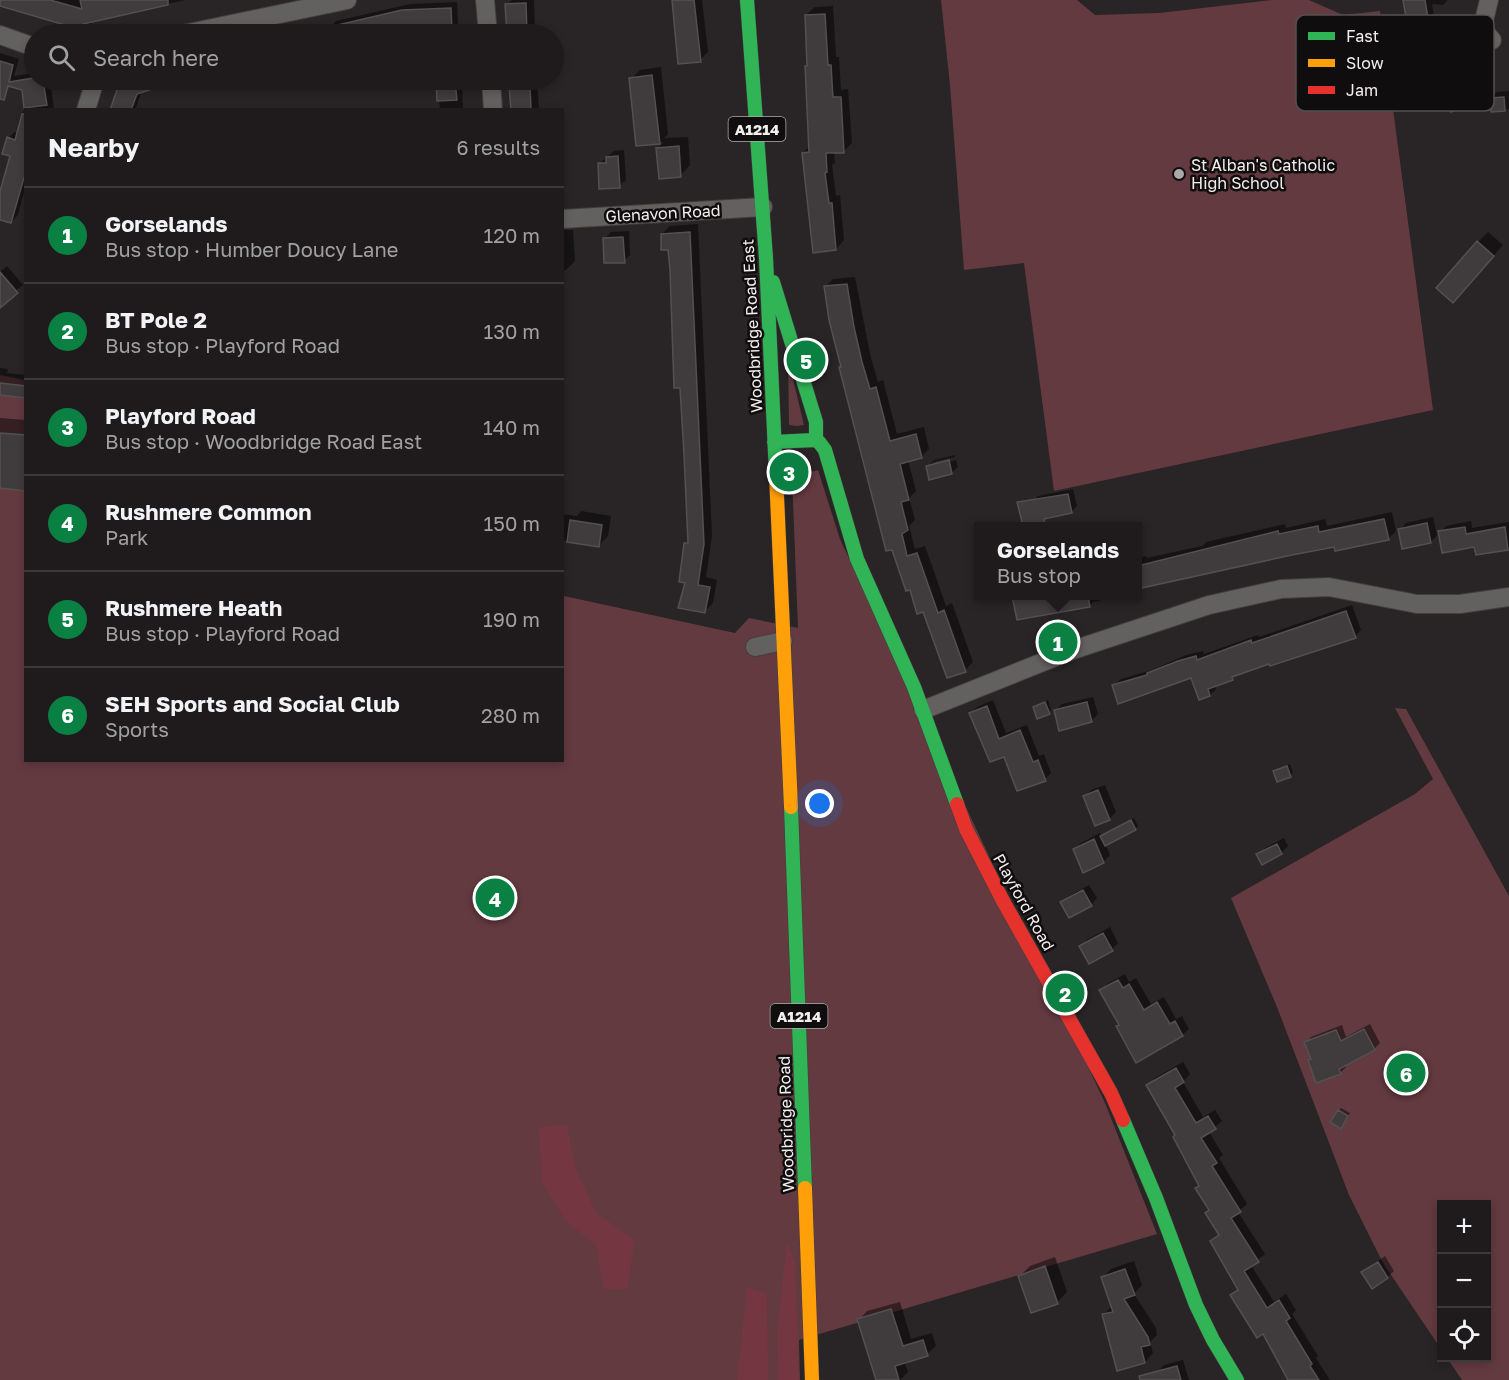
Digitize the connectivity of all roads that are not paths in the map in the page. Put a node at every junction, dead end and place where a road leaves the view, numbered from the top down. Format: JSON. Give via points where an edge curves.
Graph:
{"nodes":[{"id":1,"x":347,"y":0,"type":"edge"},
{"id":2,"x":485,"y":0,"type":"edge"},
{"id":3,"x":747,"y":0,"type":"edge"},
{"id":4,"x":1489,"y":0,"type":"edge"},
{"id":5,"x":1485,"y":15,"type":"edge"},
{"id":6,"x":232,"y":24,"type":"edge"},
{"id":7,"x":487,"y":24,"type":"edge"},
{"id":8,"x":0,"y":35,"type":"edge"},
{"id":9,"x":24,"y":43,"type":"edge"},
{"id":10,"x":92,"y":90,"type":"edge"},
{"id":11,"x":492,"y":90,"type":"edge"},
{"id":12,"x":88,"y":108,"type":"edge"},
{"id":13,"x":493,"y":108,"type":"edge"},
{"id":14,"x":763,"y":207,"type":"junction"},
{"id":15,"x":564,"y":219,"type":"edge"},
{"id":16,"x":766,"y":258,"type":"junction"},
{"id":17,"x":814,"y":440,"type":"junction"},
{"id":18,"x":774,"y":442,"type":"junction"},
{"id":19,"x":1509,"y":597,"type":"edge"},
{"id":20,"x":784,"y":646,"type":"junction"},
{"id":21,"x":754,"y":647,"type":"dead end"},
{"id":22,"x":923,"y":710,"type":"junction"},
{"id":23,"x":812,"y":1380,"type":"edge"},
{"id":24,"x":1238,"y":1380,"type":"edge"}],
"edges":[{"from":1,"to":6,"type":"street"},
{"from":2,"to":7,"type":"street"},
{"from":3,"to":14,"type":"main road","name":"Woodbridge Road East","number":"A1214"},
{"from":4,"to":5,"type":"street"},
{"from":8,"to":9,"type":"street"},
{"from":10,"to":12,"type":"street"},
{"from":11,"to":13,"type":"street"},
{"from":14,"to":15,"type":"street","name":"Glenavon Road"},
{"from":14,"to":16,"type":"main road","name":"Woodbridge Road East","number":"A1214"},
{"from":16,"to":17,"type":"main road","name":"Playford Road","via":[[816,422]]},
{"from":16,"to":18,"type":"main road","name":"Woodbridge Road East","number":"A1214"},
{"from":17,"to":18,"type":"main road"},
{"from":17,"to":22,"type":"main road","name":"Playford Road","via":[[825,450],[857,559]]},
{"from":18,"to":20,"type":"main road","name":"Woodbridge Road East","number":"A1214"},
{"from":19,"to":22,"type":"street","via":[[1460,604],[1417,604],[1329,587],[1281,589],[1209,605],[1073,650]]},
{"from":20,"to":21,"type":"street"},
{"from":20,"to":23,"type":"main road","name":"Woodbridge Road","number":"A1214"},
{"from":22,"to":24,"type":"main road","name":"Playford Road","via":[[966,829],[1111,1093],[1193,1298]]}]}
